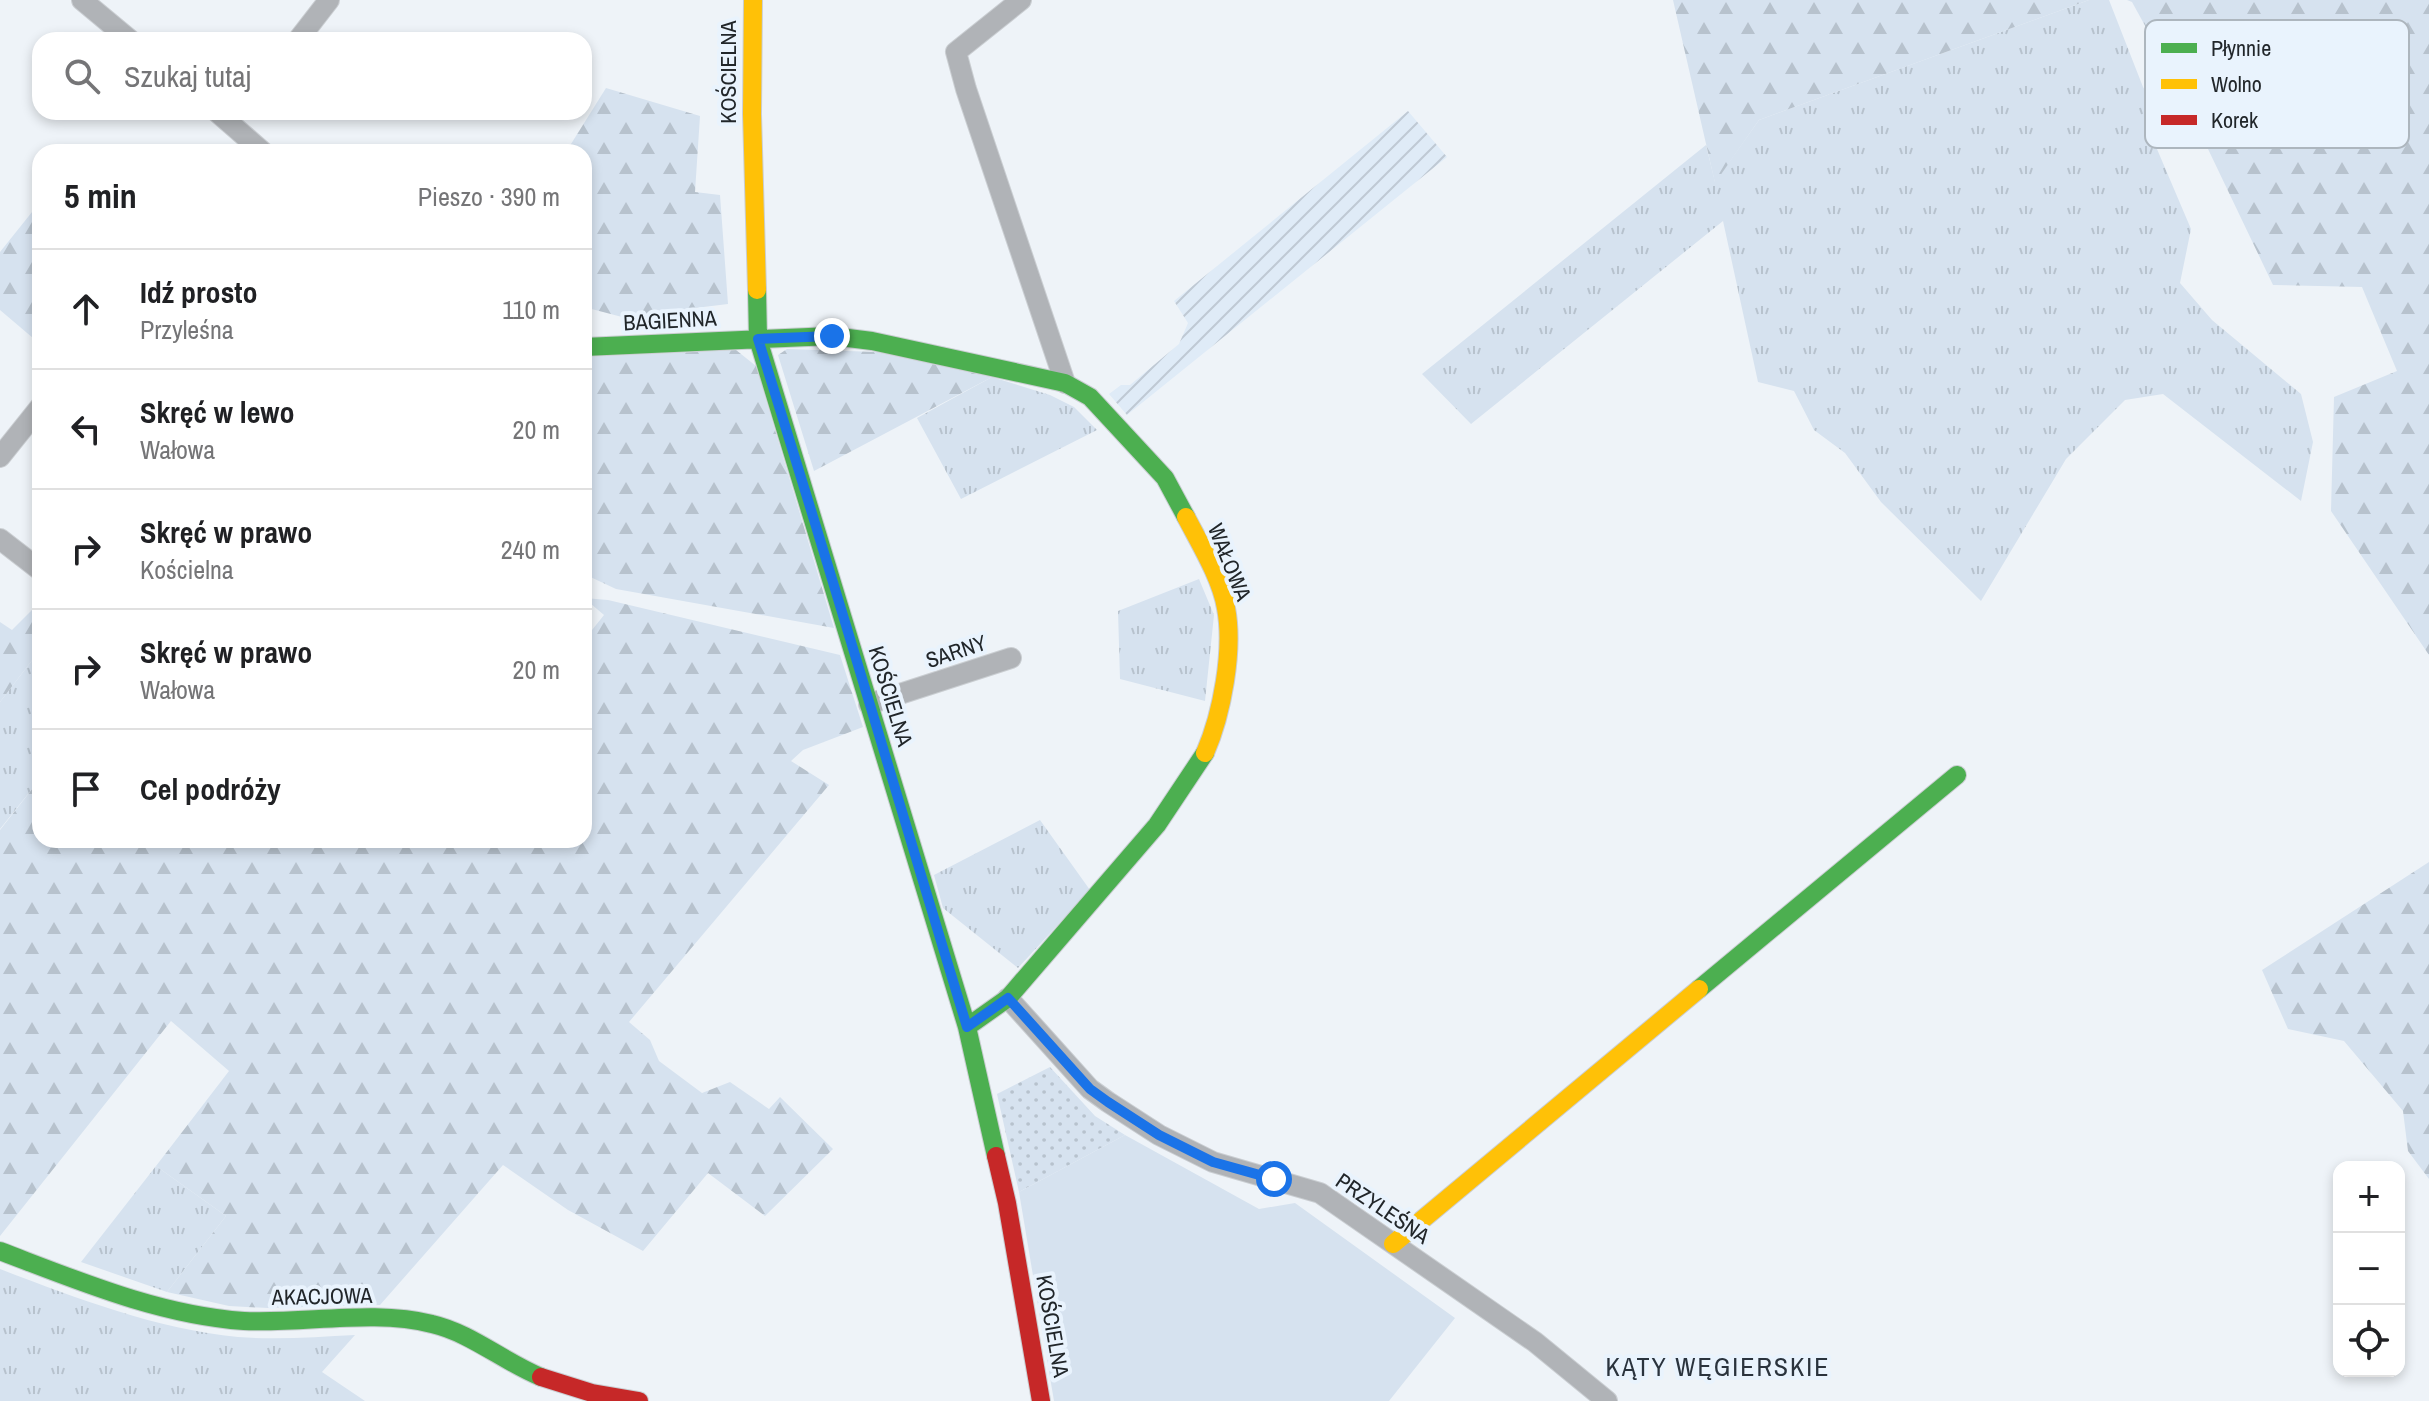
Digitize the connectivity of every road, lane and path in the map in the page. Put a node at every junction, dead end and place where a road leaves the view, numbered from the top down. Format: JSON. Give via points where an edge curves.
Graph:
{"nodes":[{"id":1,"x":82,"y":0,"type":"edge"},
{"id":2,"x":329,"y":0,"type":"edge"},
{"id":3,"x":753,"y":0,"type":"edge"},
{"id":4,"x":1021,"y":0,"type":"edge"},
{"id":5,"x":120,"y":32,"type":"edge"},
{"id":6,"x":304,"y":32,"type":"edge"},
{"id":7,"x":234,"y":120,"type":"edge"},
{"id":8,"x":256,"y":144,"type":"edge"},
{"id":9,"x":758,"y":339,"type":"junction"},
{"id":10,"x":592,"y":347,"type":"edge"},
{"id":11,"x":1065,"y":383,"type":"junction"},
{"id":12,"x":32,"y":417,"type":"edge"},
{"id":13,"x":0,"y":457,"type":"edge"},
{"id":14,"x":0,"y":539,"type":"edge"},
{"id":15,"x":32,"y":564,"type":"edge"},
{"id":16,"x":1011,"y":658,"type":"dead end"},
{"id":17,"x":869,"y":704,"type":"junction"},
{"id":18,"x":1957,"y":775,"type":"dead end"},
{"id":19,"x":1008,"y":998,"type":"junction"},
{"id":20,"x":967,"y":1027,"type":"junction"},
{"id":21,"x":1393,"y":1244,"type":"junction"},
{"id":22,"x":0,"y":1251,"type":"edge"},
{"id":23,"x":639,"y":1401,"type":"edge"},
{"id":24,"x":1041,"y":1401,"type":"edge"},
{"id":25,"x":1607,"y":1401,"type":"edge"}],
"edges":[{"from":1,"to":5,"type":"street"},
{"from":2,"to":6,"type":"street"},
{"from":3,"to":9,"type":"street","name":"KOŚCIELNA"},
{"from":4,"to":11,"type":"street","via":[[956,52]]},
{"from":7,"to":8,"type":"street"},
{"from":9,"to":10,"type":"street","name":"BAGIENNA"},
{"from":9,"to":11,"type":"street","name":"WAŁOWA","via":[[832,336],[872,341]]},
{"from":9,"to":17,"type":"street","name":"KOŚCIELNA"},
{"from":11,"to":19,"type":"street","name":"WAŁOWA","via":[[1090,397],[1165,478],[1208,560],[1226,607],[1223,690],[1202,760],[1171,805]]},
{"from":12,"to":13,"type":"street"},
{"from":14,"to":15,"type":"street"},
{"from":16,"to":17,"type":"street","name":"SARNY"},
{"from":17,"to":20,"type":"street","name":"KOŚCIELNA"},
{"from":18,"to":21,"type":"street"},
{"from":19,"to":20,"type":"street","name":"WAŁOWA"},
{"from":19,"to":21,"type":"street","name":"PRZYLEŚNA","via":[[1090,1089],[1159,1135],[1213,1162],[1320,1193]]},
{"from":20,"to":24,"type":"street","name":"KOŚCIELNA","via":[[1007,1203]]},
{"from":21,"to":25,"type":"street","name":"PRZYLEŚNA","via":[[1535,1342]]},
{"from":22,"to":23,"type":"street","name":"AKACJOWA","via":[[113,1292],[225,1319],[406,1319],[438,1325],[564,1387]]}]}
